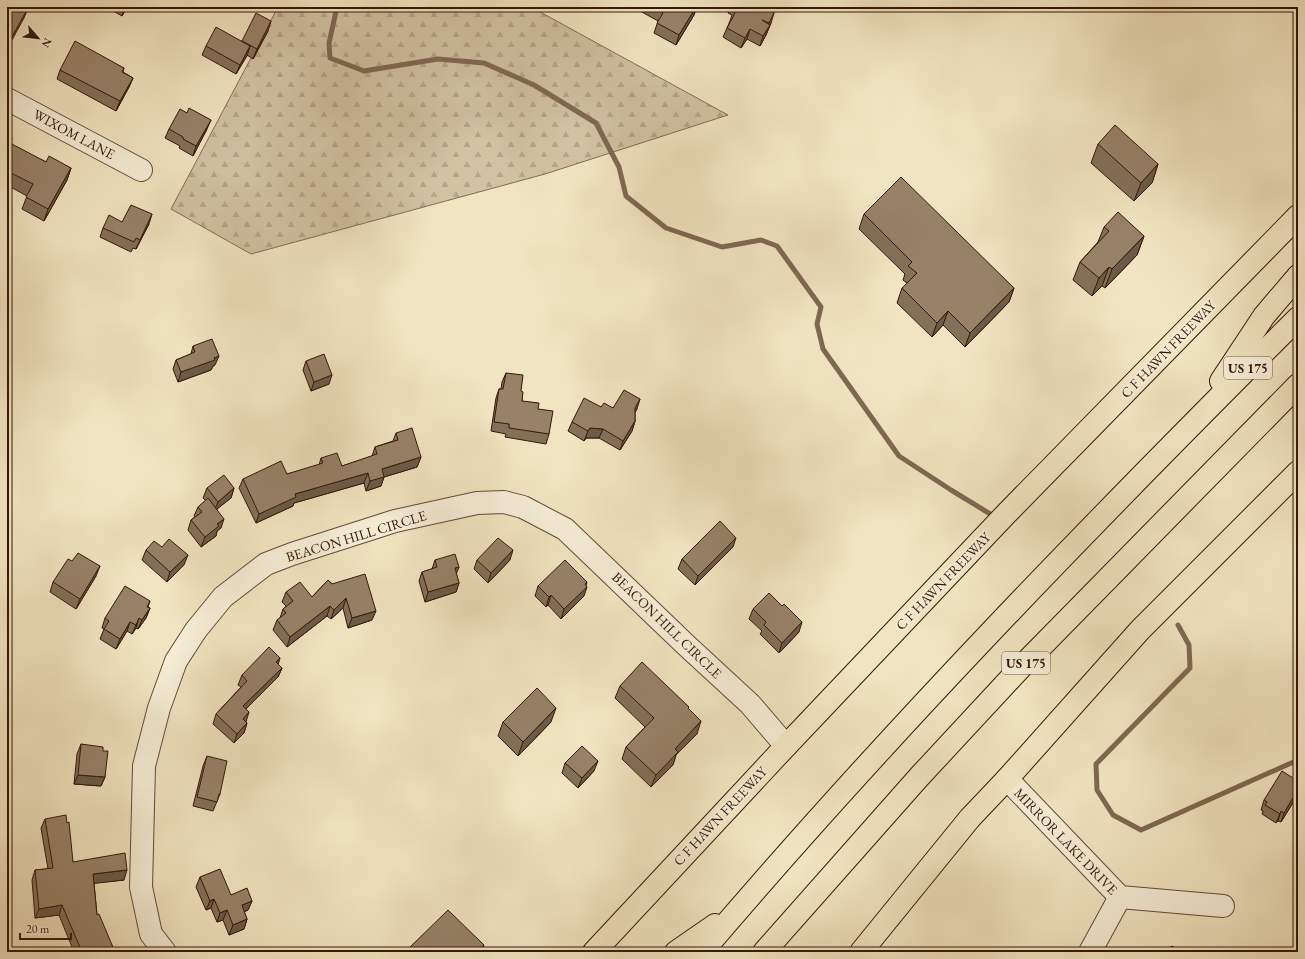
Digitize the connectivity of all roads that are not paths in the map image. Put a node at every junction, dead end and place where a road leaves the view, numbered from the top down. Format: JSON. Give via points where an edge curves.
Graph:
{"nodes":[{"id":1,"x":7,"y":99,"type":"edge"},
{"id":2,"x":141,"y":170,"type":"dead end"},
{"id":3,"x":1298,"y":216,"type":"edge"},
{"id":4,"x":1298,"y":276,"type":"edge"},
{"id":5,"x":1298,"y":318,"type":"edge"},
{"id":6,"x":1298,"y":385,"type":"edge"},
{"id":7,"x":1198,"y":418,"type":"junction"},
{"id":8,"x":1296,"y":477,"type":"edge"},
{"id":9,"x":786,"y":746,"type":"junction"},
{"id":10,"x":1007,"y":779,"type":"junction"},
{"id":11,"x":1120,"y":897,"type":"junction"},
{"id":12,"x":1223,"y":906,"type":"dead end"},
{"id":13,"x":740,"y":907,"type":"junction"},
{"id":14,"x":795,"y":917,"type":"junction"},
{"id":15,"x":165,"y":952,"type":"edge"},
{"id":16,"x":594,"y":952,"type":"edge"},
{"id":17,"x":676,"y":952,"type":"edge"},
{"id":18,"x":702,"y":952,"type":"edge"},
{"id":19,"x":764,"y":952,"type":"edge"},
{"id":20,"x":775,"y":952,"type":"edge"},
{"id":21,"x":861,"y":952,"type":"edge"},
{"id":22,"x":1090,"y":952,"type":"edge"}],
"edges":[{"from":1,"to":2,"type":"street","name":"WIXOM LANE"},
{"from":3,"to":9,"type":"main road","name":"C F HAWN FREEWAY","via":[[1006,514]]},
{"from":4,"to":7,"type":"main road","via":[[1264,316]]},
{"from":5,"to":7,"type":"main road","number":"US 175"},
{"from":6,"to":14,"type":"main road","number":"US 175","via":[[1023,665]]},
{"from":7,"to":13,"type":"main road","number":"US 175","via":[[988,634]]},
{"from":8,"to":10,"type":"main road","via":[[1140,630]]},
{"from":9,"to":15,"type":"street","name":"BEACON HILL CIRCLE","via":[[750,704],[565,528],[523,507],[504,502],[477,503],[395,521],[292,554],[266,564],[223,597],[196,630],[176,661],[160,708],[144,766],[141,887],[151,934]]},
{"from":9,"to":16,"type":"main road","name":"C F HAWN FREEWAY"},
{"from":10,"to":11,"type":"street","name":"MIRROR LAKE DRIVE"},
{"from":10,"to":21,"type":"main road","via":[[970,818]]},
{"from":11,"to":12,"type":"street","name":"MIRROR LAKE DRIVE"},
{"from":11,"to":22,"type":"street"},
{"from":13,"to":17,"type":"main road"},
{"from":13,"to":18,"type":"main road","number":"US 175"},
{"from":14,"to":19,"type":"main road","number":"US 175"},
{"from":14,"to":20,"type":"main road"}]}
